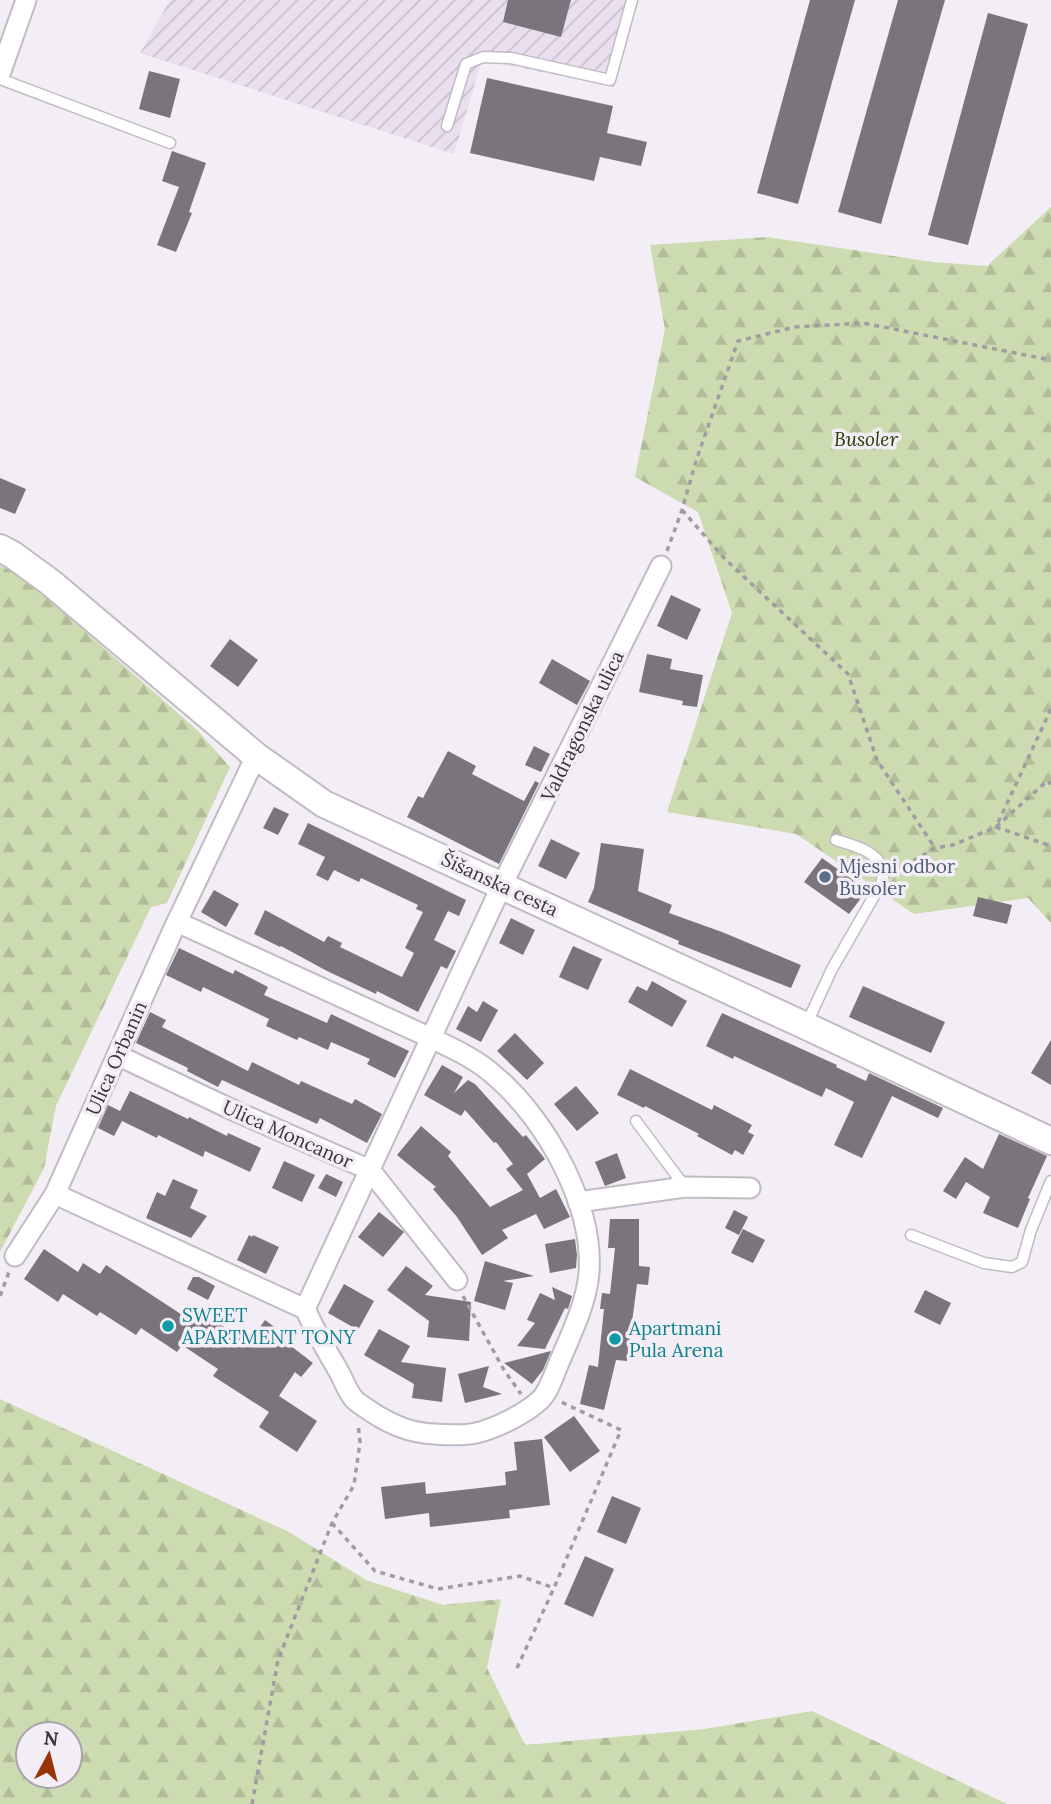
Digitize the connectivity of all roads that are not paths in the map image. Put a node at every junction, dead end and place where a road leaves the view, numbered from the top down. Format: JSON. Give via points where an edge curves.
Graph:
{"nodes":[{"id":1,"x":26,"y":0,"type":"edge"},
{"id":2,"x":632,"y":0,"type":"edge"},
{"id":3,"x":0,"y":74,"type":"edge"},
{"id":4,"x":0,"y":79,"type":"edge"},
{"id":5,"x":447,"y":126,"type":"dead end"},
{"id":6,"x":170,"y":143,"type":"dead end"},
{"id":7,"x":0,"y":548,"type":"edge"},
{"id":8,"x":661,"y":566,"type":"road end"},
{"id":9,"x":256,"y":756,"type":"junction"},
{"id":10,"x":836,"y":839,"type":"dead end"},
{"id":11,"x":502,"y":885,"type":"junction"},
{"id":12,"x":177,"y":922,"type":"junction"},
{"id":13,"x":806,"y":1026,"type":"junction"},
{"id":14,"x":431,"y":1038,"type":"junction"},
{"id":15,"x":117,"y":1055,"type":"junction"},
{"id":16,"x":636,"y":1121,"type":"dead end"},
{"id":17,"x":1051,"y":1141,"type":"edge"},
{"id":18,"x":370,"y":1170,"type":"junction"},
{"id":19,"x":1051,"y":1181,"type":"edge"},
{"id":20,"x":685,"y":1187,"type":"junction"},
{"id":21,"x":750,"y":1188,"type":"dead end"},
{"id":22,"x":55,"y":1194,"type":"junction"},
{"id":23,"x":578,"y":1202,"type":"junction"},
{"id":24,"x":911,"y":1235,"type":"dead end"},
{"id":25,"x":15,"y":1256,"type":"road end"},
{"id":26,"x":457,"y":1280,"type":"road end"},
{"id":27,"x":305,"y":1310,"type":"junction"}],
"edges":[{"from":1,"to":3,"type":"street"},
{"from":2,"to":5,"type":"lane","via":[[610,80],[510,58],[482,57],[466,64]]},
{"from":4,"to":6,"type":"lane"},
{"from":7,"to":9,"type":"main road","name":"Šišanska cesta","via":[[50,582]]},
{"from":8,"to":11,"type":"street","name":"Valdragonska ulica"},
{"from":9,"to":11,"type":"main road","name":"Šišanska cesta","via":[[324,804]]},
{"from":9,"to":12,"type":"street","name":"Ulica Orbanin"},
{"from":10,"to":13,"type":"lane","via":[[866,850],[883,872],[881,884],[832,969]]},
{"from":11,"to":13,"type":"main road","name":"Šišanska cesta"},
{"from":11,"to":14,"type":"street"},
{"from":12,"to":14,"type":"street"},
{"from":12,"to":15,"type":"street","name":"Ulica Orbanin"},
{"from":13,"to":17,"type":"main road","name":"Šišanska cesta"},
{"from":14,"to":18,"type":"street"},
{"from":14,"to":23,"type":"street","via":[[472,1059],[512,1092],[567,1172]]},
{"from":15,"to":18,"type":"street","name":"Ulica Moncanor"},
{"from":15,"to":22,"type":"street","name":"Ulica Orbanin"},
{"from":16,"to":20,"type":"lane"},
{"from":18,"to":26,"type":"street","name":"Ulica Moncanor"},
{"from":18,"to":27,"type":"street"},
{"from":19,"to":24,"type":"lane","via":[[1022,1262],[1012,1267],[984,1263]]},
{"from":20,"to":21,"type":"street"},
{"from":20,"to":23,"type":"street"},
{"from":22,"to":25,"type":"street","name":"Ulica Orbanin"},
{"from":22,"to":27,"type":"street"},
{"from":23,"to":27,"type":"street","via":[[589,1257],[580,1310],[537,1401],[505,1423],[476,1433],[450,1435],[393,1426],[354,1400]]}]}
